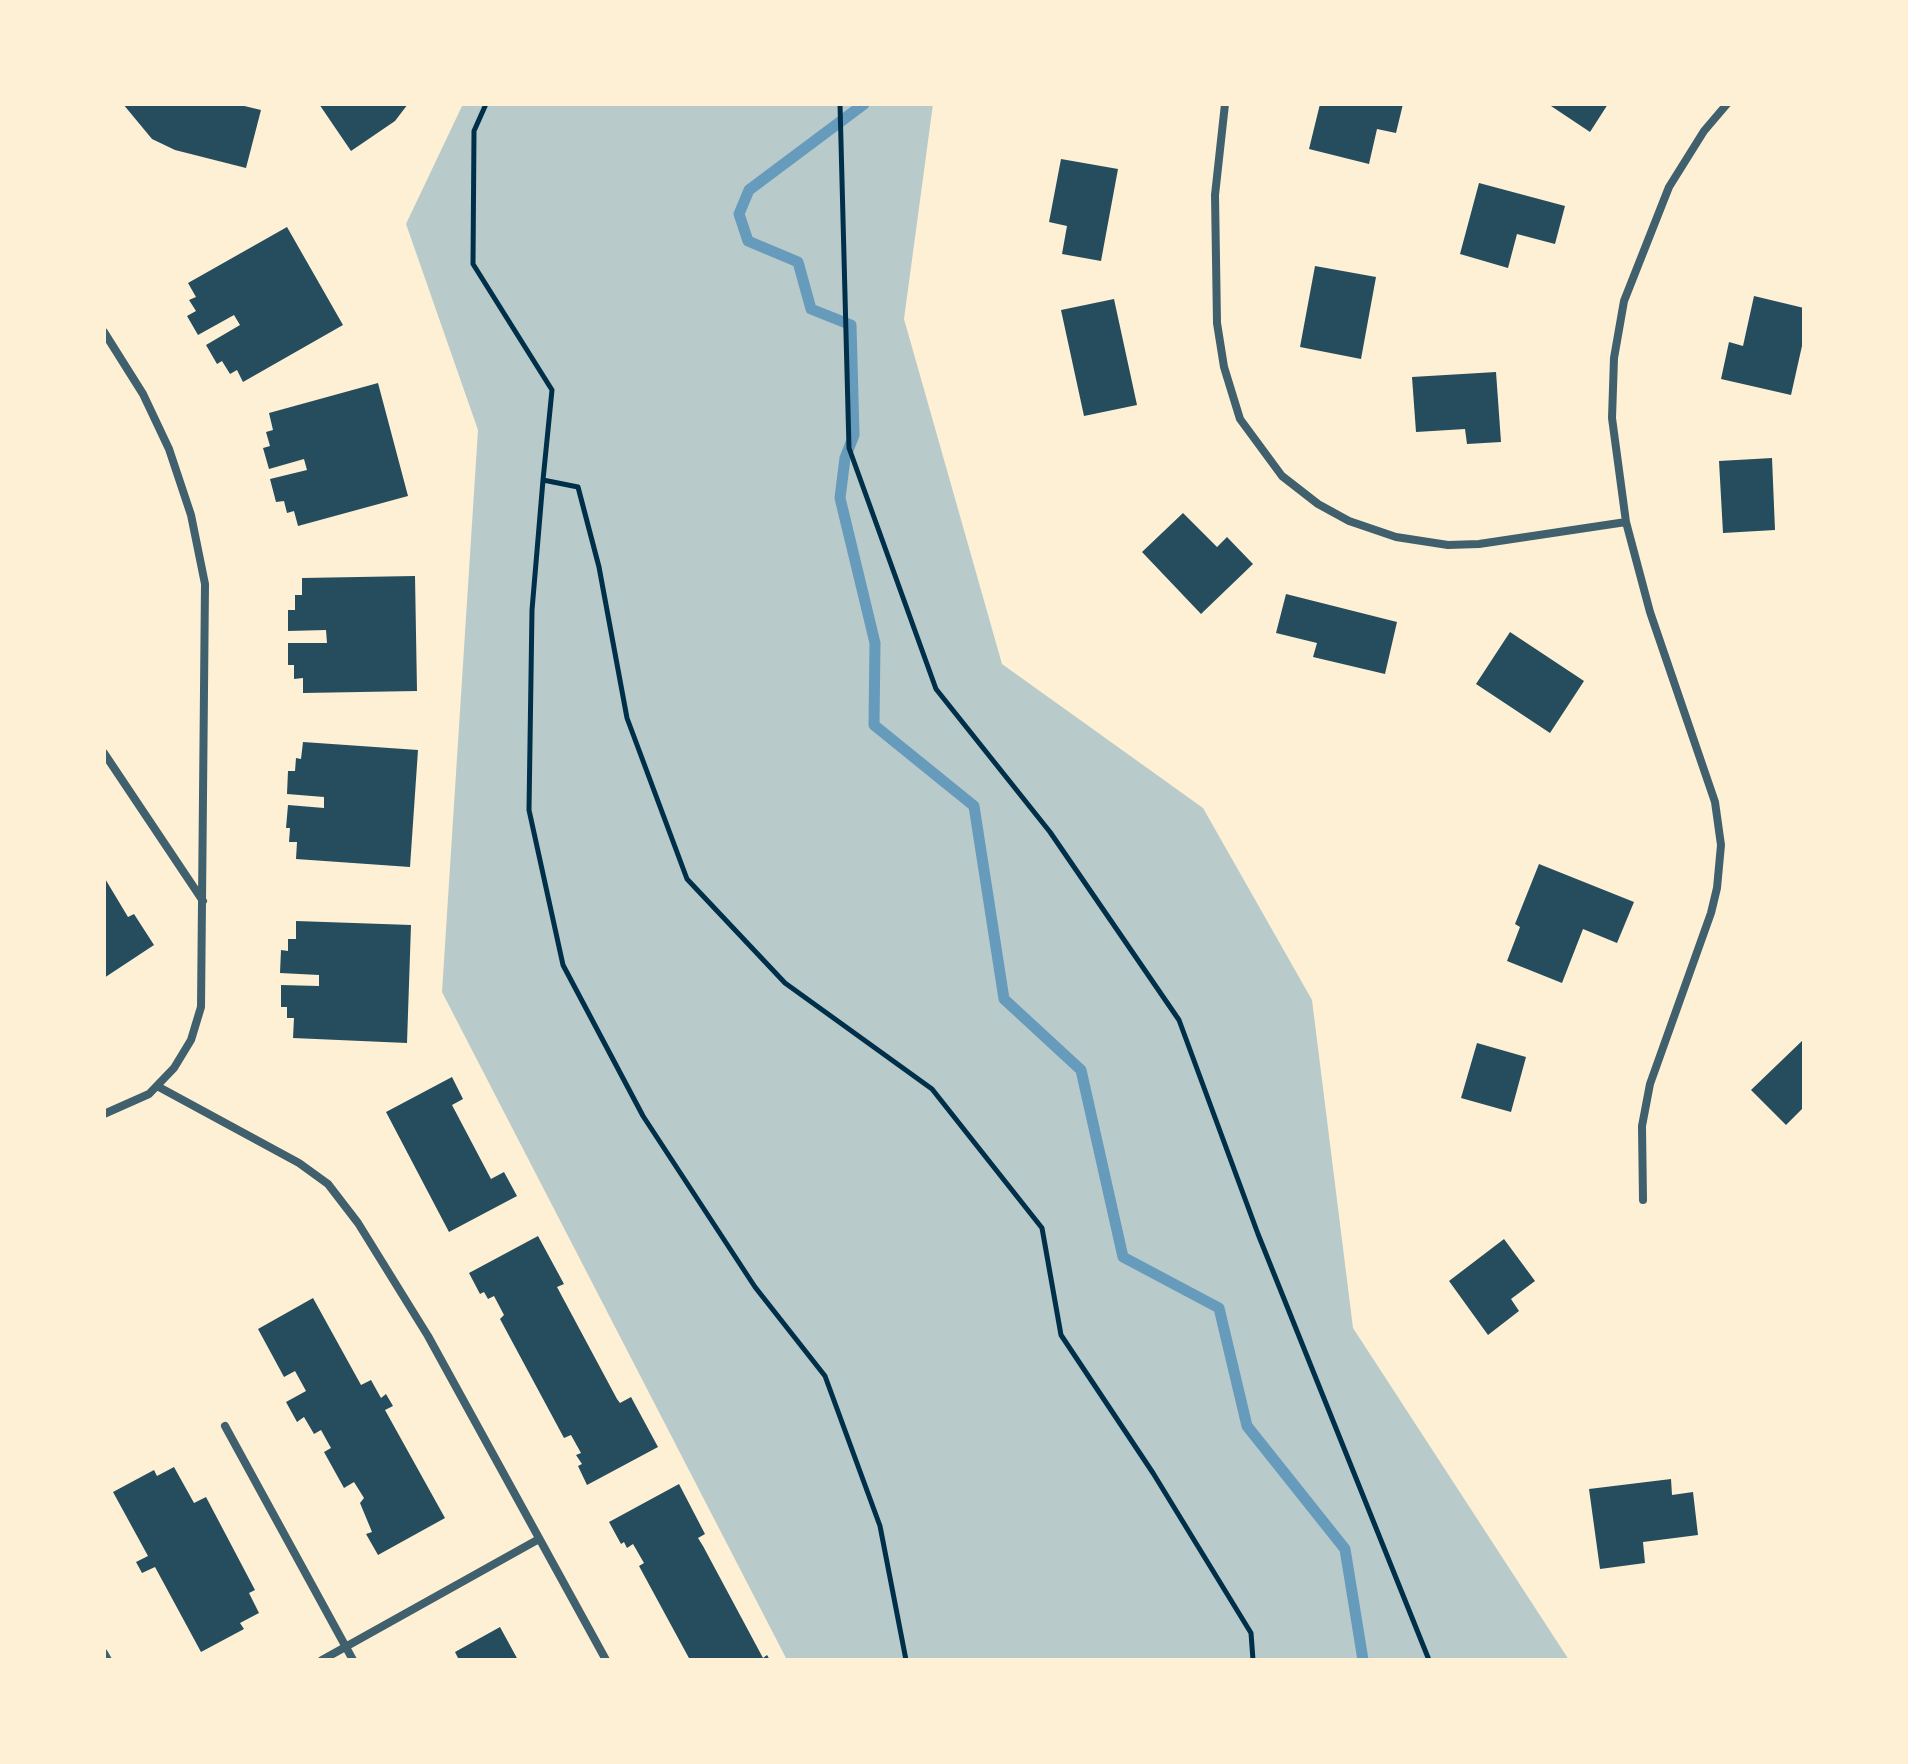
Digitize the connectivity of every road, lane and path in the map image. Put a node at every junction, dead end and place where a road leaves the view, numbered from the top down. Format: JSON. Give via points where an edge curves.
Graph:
{"nodes":[{"id":1,"x":486,"y":104,"type":"edge"},
{"id":2,"x":840,"y":104,"type":"edge"},
{"id":3,"x":1225,"y":104,"type":"edge"},
{"id":4,"x":1727,"y":104,"type":"edge"},
{"id":5,"x":104,"y":332,"type":"edge"},
{"id":6,"x":543,"y":480,"type":"junction"},
{"id":7,"x":1626,"y":522,"type":"junction"},
{"id":8,"x":104,"y":753,"type":"edge"},
{"id":9,"x":203,"y":902,"type":"junction"},
{"id":10,"x":157,"y":1086,"type":"junction"},
{"id":11,"x":104,"y":1114,"type":"edge"},
{"id":12,"x":1643,"y":1200,"type":"dead end"},
{"id":13,"x":225,"y":1426,"type":"dead end"},
{"id":14,"x":539,"y":1539,"type":"junction"},
{"id":15,"x":347,"y":1648,"type":"junction"},
{"id":16,"x":104,"y":1653,"type":"edge"},
{"id":17,"x":108,"y":1660,"type":"edge"},
{"id":18,"x":322,"y":1660,"type":"edge"},
{"id":19,"x":353,"y":1660,"type":"edge"},
{"id":20,"x":606,"y":1660,"type":"edge"},
{"id":21,"x":906,"y":1660,"type":"edge"},
{"id":22,"x":1253,"y":1660,"type":"edge"},
{"id":23,"x":1429,"y":1660,"type":"edge"}],
"edges":[{"from":1,"to":6,"type":"path","via":[[474,131],[473,264],[552,390]]},
{"from":2,"to":23,"type":"path","via":[[849,448],[936,689],[1050,832],[1179,1020],[1258,1234]]},
{"from":3,"to":7,"type":"street","via":[[1215,195],[1217,323],[1240,419],[1282,476],[1349,521],[1396,537],[1448,545]]},
{"from":4,"to":7,"type":"street","via":[[1669,187],[1624,301],[1614,358],[1612,418]]},
{"from":5,"to":9,"type":"street","via":[[169,449],[191,515],[205,584]]},
{"from":6,"to":21,"type":"path","via":[[532,610],[529,810],[563,965],[643,1116],[755,1287],[825,1376],[880,1526]]},
{"from":6,"to":22,"type":"path","via":[[578,487],[627,718],[687,879],[785,983],[932,1089],[1042,1228],[1061,1335],[1251,1633]]},
{"from":7,"to":12,"type":"street","via":[[1650,612],[1715,802],[1721,845],[1711,913],[1650,1084],[1642,1126]]},
{"from":8,"to":9,"type":"street"},
{"from":9,"to":10,"type":"street","via":[[201,1007],[191,1040]]},
{"from":10,"to":11,"type":"street","via":[[128,1106]]},
{"from":10,"to":14,"type":"street","via":[[328,1184],[428,1336]]},
{"from":13,"to":15,"type":"street"},
{"from":14,"to":15,"type":"street"},
{"from":14,"to":20,"type":"street"},
{"from":15,"to":18,"type":"street"},
{"from":15,"to":19,"type":"street"},
{"from":16,"to":17,"type":"street"}]}
